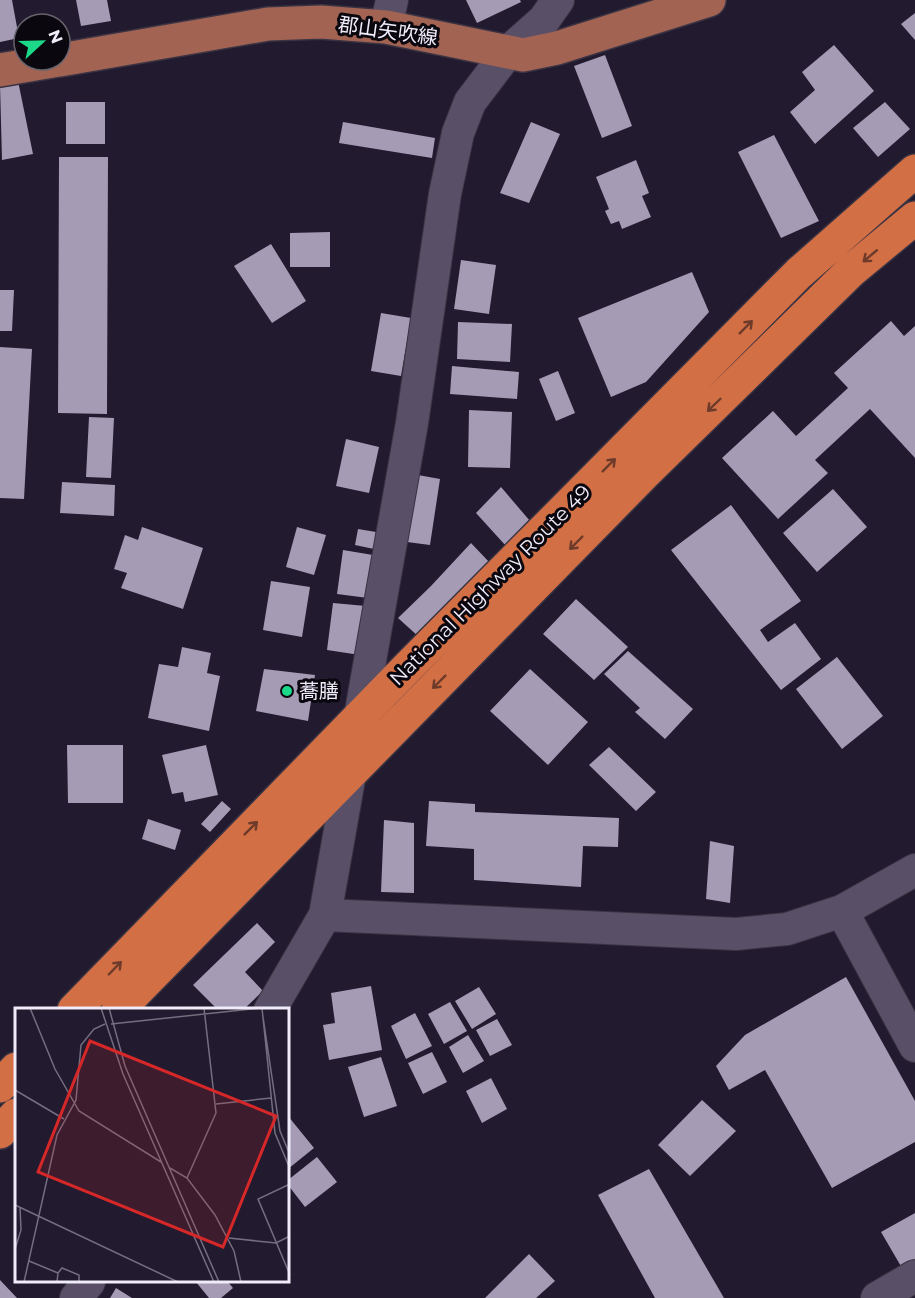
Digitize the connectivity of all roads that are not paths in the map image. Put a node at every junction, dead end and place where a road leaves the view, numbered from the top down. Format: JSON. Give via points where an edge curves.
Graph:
{"nodes":[{"id":1,"x":558,"y":0,"type":"edge"},
{"id":2,"x":709,"y":0,"type":"edge"},
{"id":3,"x":389,"y":14,"type":"edge"},
{"id":4,"x":508,"y":52,"type":"junction"},
{"id":5,"x":72,"y":58,"type":"edge"},
{"id":6,"x":915,"y":171,"type":"edge"},
{"id":7,"x":915,"y":218,"type":"edge"},
{"id":8,"x":360,"y":717,"type":"junction"},
{"id":9,"x":349,"y":774,"type":"junction"},
{"id":10,"x":915,"y":870,"type":"edge"},
{"id":11,"x":842,"y":911,"type":"junction"},
{"id":12,"x":324,"y":915,"type":"junction"},
{"id":13,"x":76,"y":1008,"type":"edge"},
{"id":14,"x":120,"y":1008,"type":"edge"},
{"id":15,"x":271,"y":1008,"type":"edge"},
{"id":16,"x":915,"y":1046,"type":"edge"},
{"id":17,"x":15,"y":1070,"type":"edge"},
{"id":18,"x":0,"y":1086,"type":"edge"},
{"id":19,"x":15,"y":1116,"type":"edge"},
{"id":20,"x":0,"y":1132,"type":"edge"},
{"id":21,"x":915,"y":1276,"type":"edge"},
{"id":22,"x":87,"y":1283,"type":"edge"},
{"id":23,"x":76,"y":1298,"type":"edge"},
{"id":24,"x":877,"y":1298,"type":"edge"}],
"edges":[{"from":1,"to":4,"type":"street","via":[[544,20]]},
{"from":2,"to":4,"type":"main road","name":"郡山矢吹線","via":[[557,48],[523,55]]},
{"from":3,"to":4,"type":"main road","name":"郡山矢吹線"},
{"from":3,"to":5,"type":"main road","name":"郡山矢吹線","via":[[268,24]]},
{"from":4,"to":8,"type":"street","via":[[470,102],[458,133]]},
{"from":8,"to":6,"type":"highway","name":"National Highway Route 49","one_way":true,"via":[[800,273]]},
{"from":7,"to":9,"type":"highway","name":"National Highway Route 49","one_way":true,"via":[[851,271],[644,474]]},
{"from":8,"to":9,"type":"street"},
{"from":13,"to":8,"type":"highway","name":"National Highway Route 49","one_way":true},
{"from":9,"to":12,"type":"street"},
{"from":9,"to":14,"type":"highway","name":"National Highway Route 49"},
{"from":10,"to":11,"type":"street"},
{"from":11,"to":12,"type":"street","via":[[787,929],[736,934]]},
{"from":11,"to":16,"type":"street"},
{"from":12,"to":15,"type":"street"},
{"from":17,"to":18,"type":"highway"},
{"from":19,"to":20,"type":"highway"},
{"from":21,"to":24,"type":"street"},
{"from":22,"to":23,"type":"street"}]}
